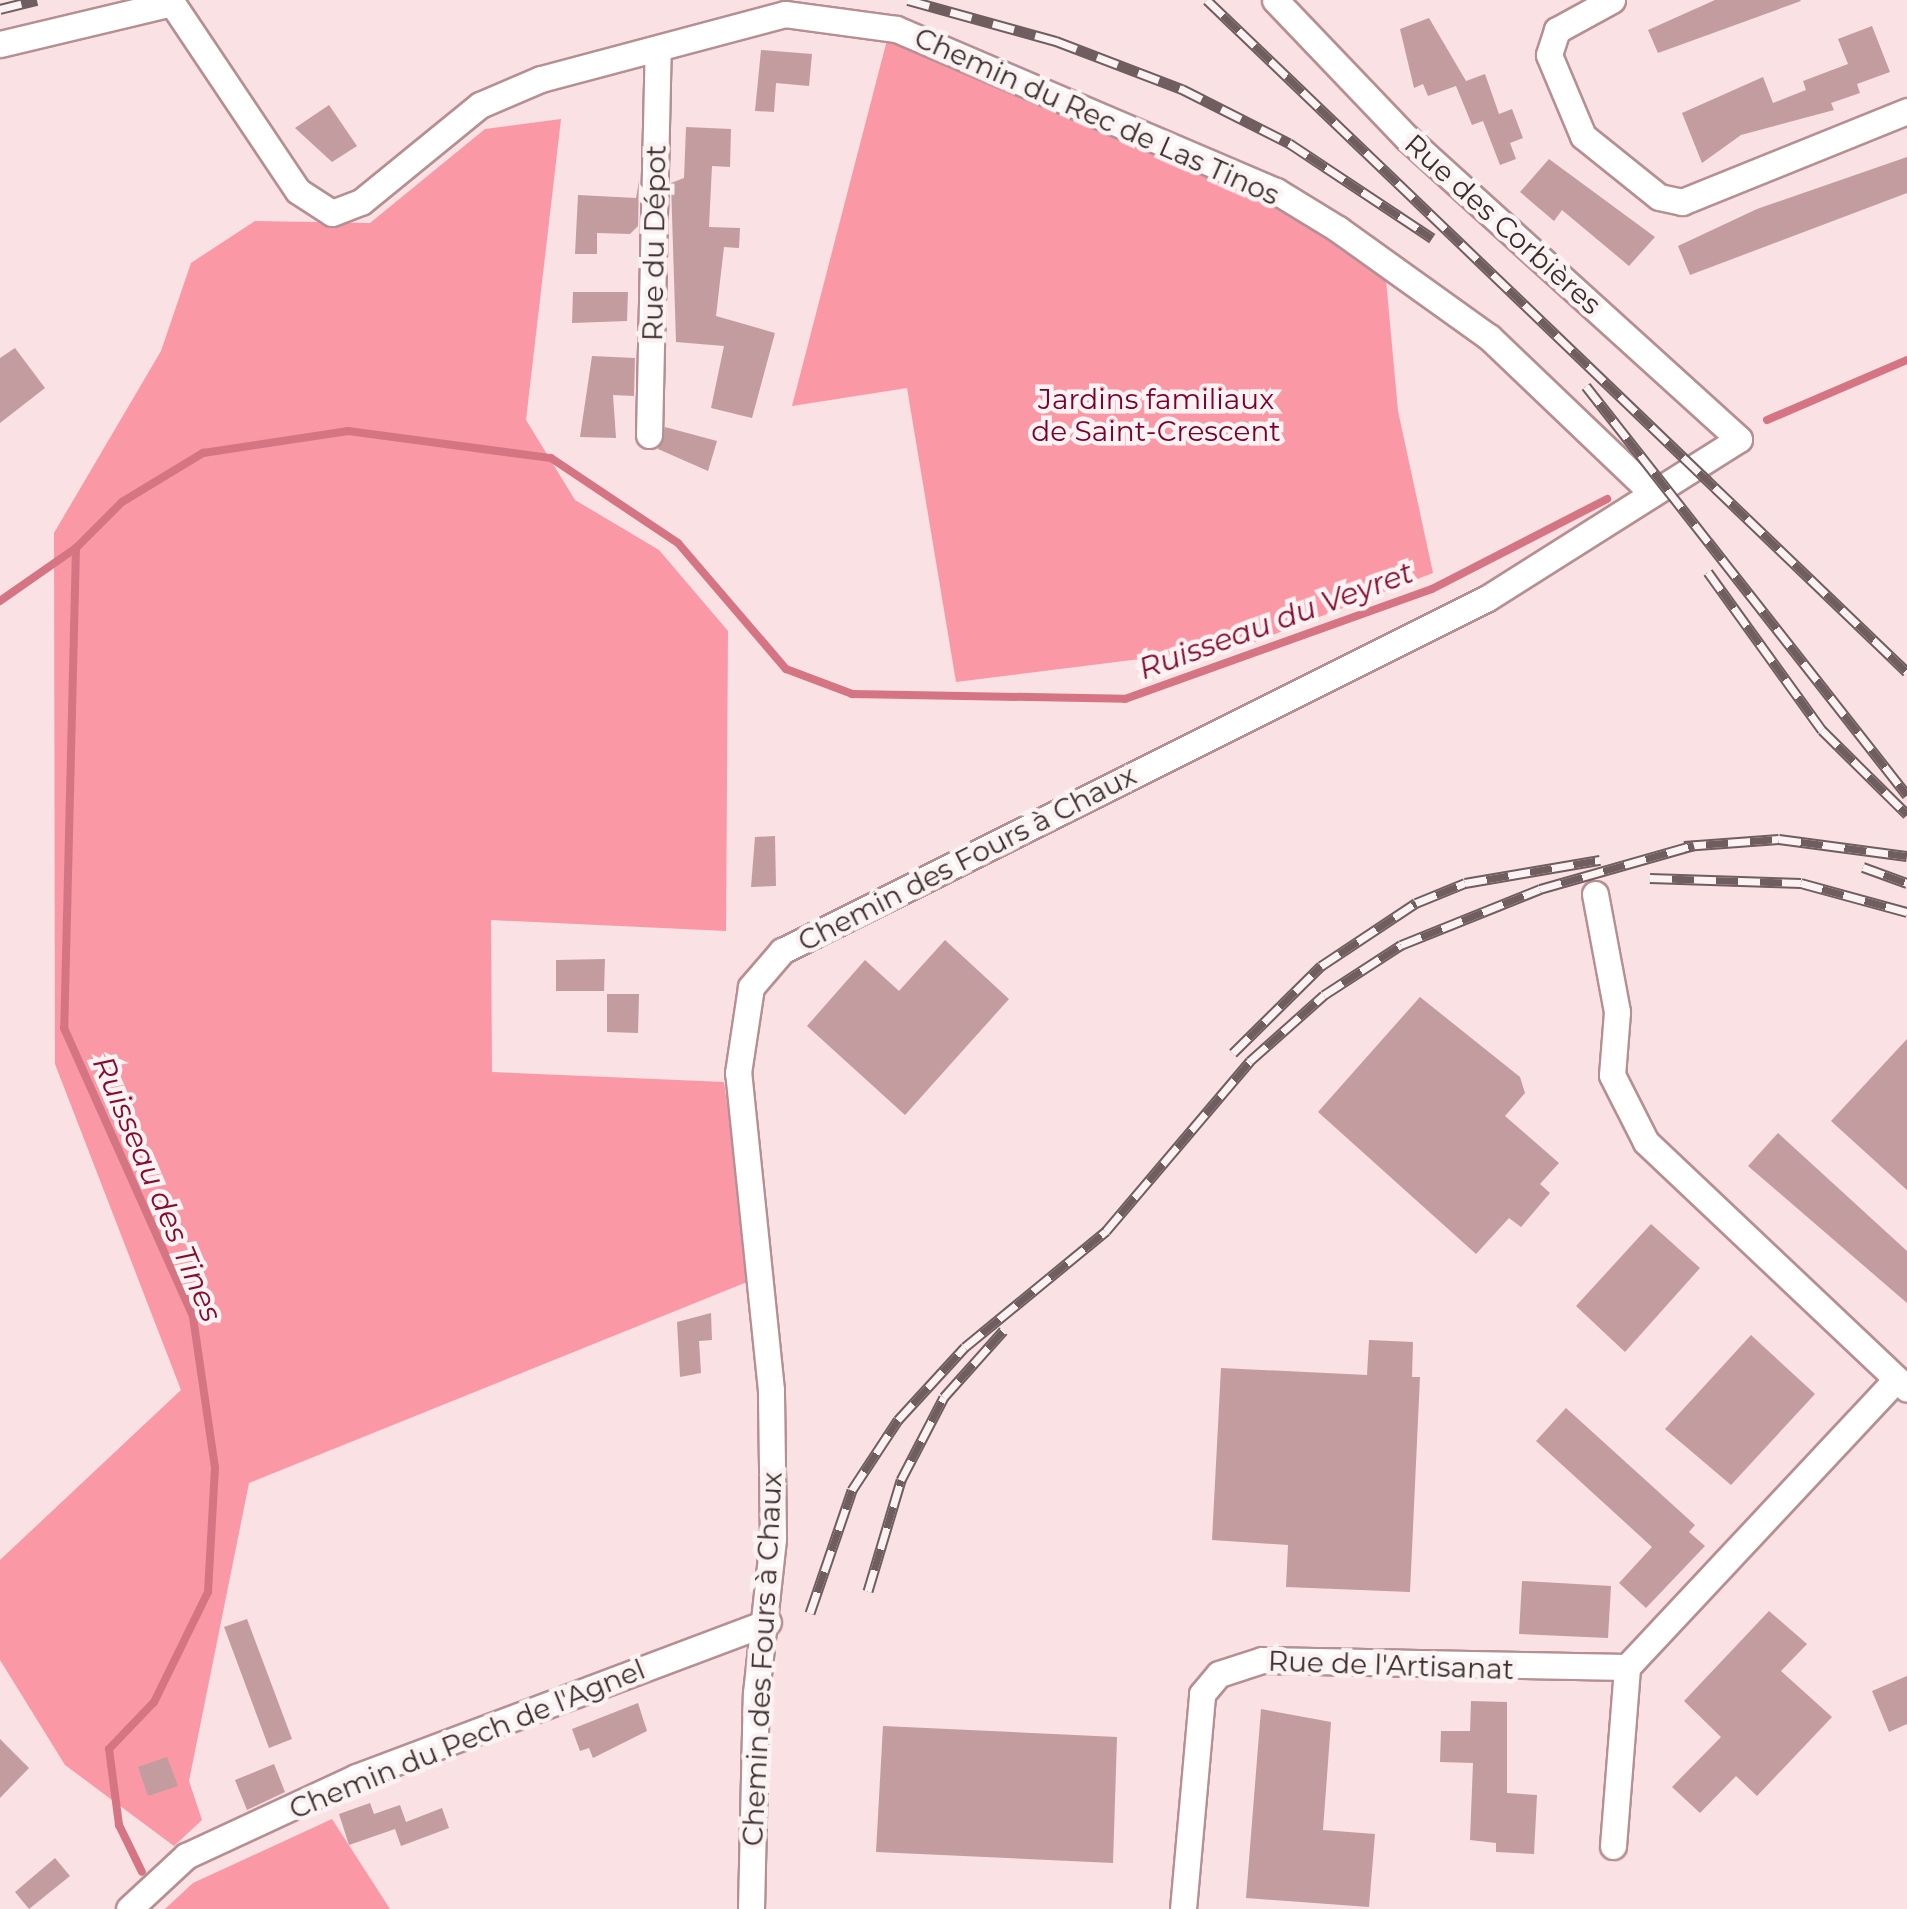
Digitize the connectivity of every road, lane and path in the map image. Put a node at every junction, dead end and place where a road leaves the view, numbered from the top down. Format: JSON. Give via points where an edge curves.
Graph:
{"nodes":[{"id":1,"x":1275,"y":0,"type":"edge"},
{"id":2,"x":1612,"y":0,"type":"edge"},
{"id":3,"x":0,"y":44,"type":"edge"},
{"id":4,"x":658,"y":50,"type":"junction"},
{"id":5,"x":1907,"y":112,"type":"edge"},
{"id":6,"x":649,"y":435,"type":"dead end"},
{"id":7,"x":1740,"y":438,"type":"joint"},
{"id":8,"x":1652,"y":493,"type":"junction"},
{"id":9,"x":1595,"y":894,"type":"dead end"},
{"id":10,"x":1902,"y":1385,"type":"edge"},
{"id":11,"x":768,"y":1622,"type":"junction"},
{"id":12,"x":1627,"y":1668,"type":"junction"},
{"id":13,"x":1613,"y":1846,"type":"dead end"},
{"id":14,"x":128,"y":1909,"type":"edge"},
{"id":15,"x":751,"y":1909,"type":"edge"},
{"id":16,"x":1183,"y":1909,"type":"edge"}],
"edges":[{"from":1,"to":7,"type":"street","name":"Rue des Corbières","via":[[1408,138]]},
{"from":2,"to":5,"type":"street","via":[[1557,30],[1549,56],[1568,116],[1583,136],[1658,197],[1682,202]]},
{"from":3,"to":4,"type":"street","name":"Chemin du Rec de Las Tinos","via":[[172,3],[298,190],[332,213],[361,202],[480,105],[542,78]]},
{"from":4,"to":6,"type":"street","name":"Rue du Dépot"},
{"from":4,"to":8,"type":"street","name":"Chemin du Rec de Las Tinos","via":[[785,14],[896,28],[1014,75],[1276,192],[1338,229],[1489,337]]},
{"from":7,"to":8,"type":"street","name":"Chemin des Fours à Chaux"},
{"from":8,"to":11,"type":"street","name":"Chemin des Fours à Chaux","via":[[1486,599],[782,951],[752,987],[738,1072],[772,1390]]},
{"from":9,"to":10,"type":"street","via":[[1616,1012],[1612,1076],[1646,1142]]},
{"from":10,"to":12,"type":"street"},
{"from":11,"to":14,"type":"street","name":"Chemin du Pech de l'Agnel","via":[[356,1778],[186,1856]]},
{"from":11,"to":15,"type":"street","name":"Chemin des Fours à Chaux","via":[[756,1693]]},
{"from":12,"to":13,"type":"street"},
{"from":12,"to":16,"type":"street","name":"Rue de l'Artisanat","via":[[1238,1663],[1202,1694]]}]}
